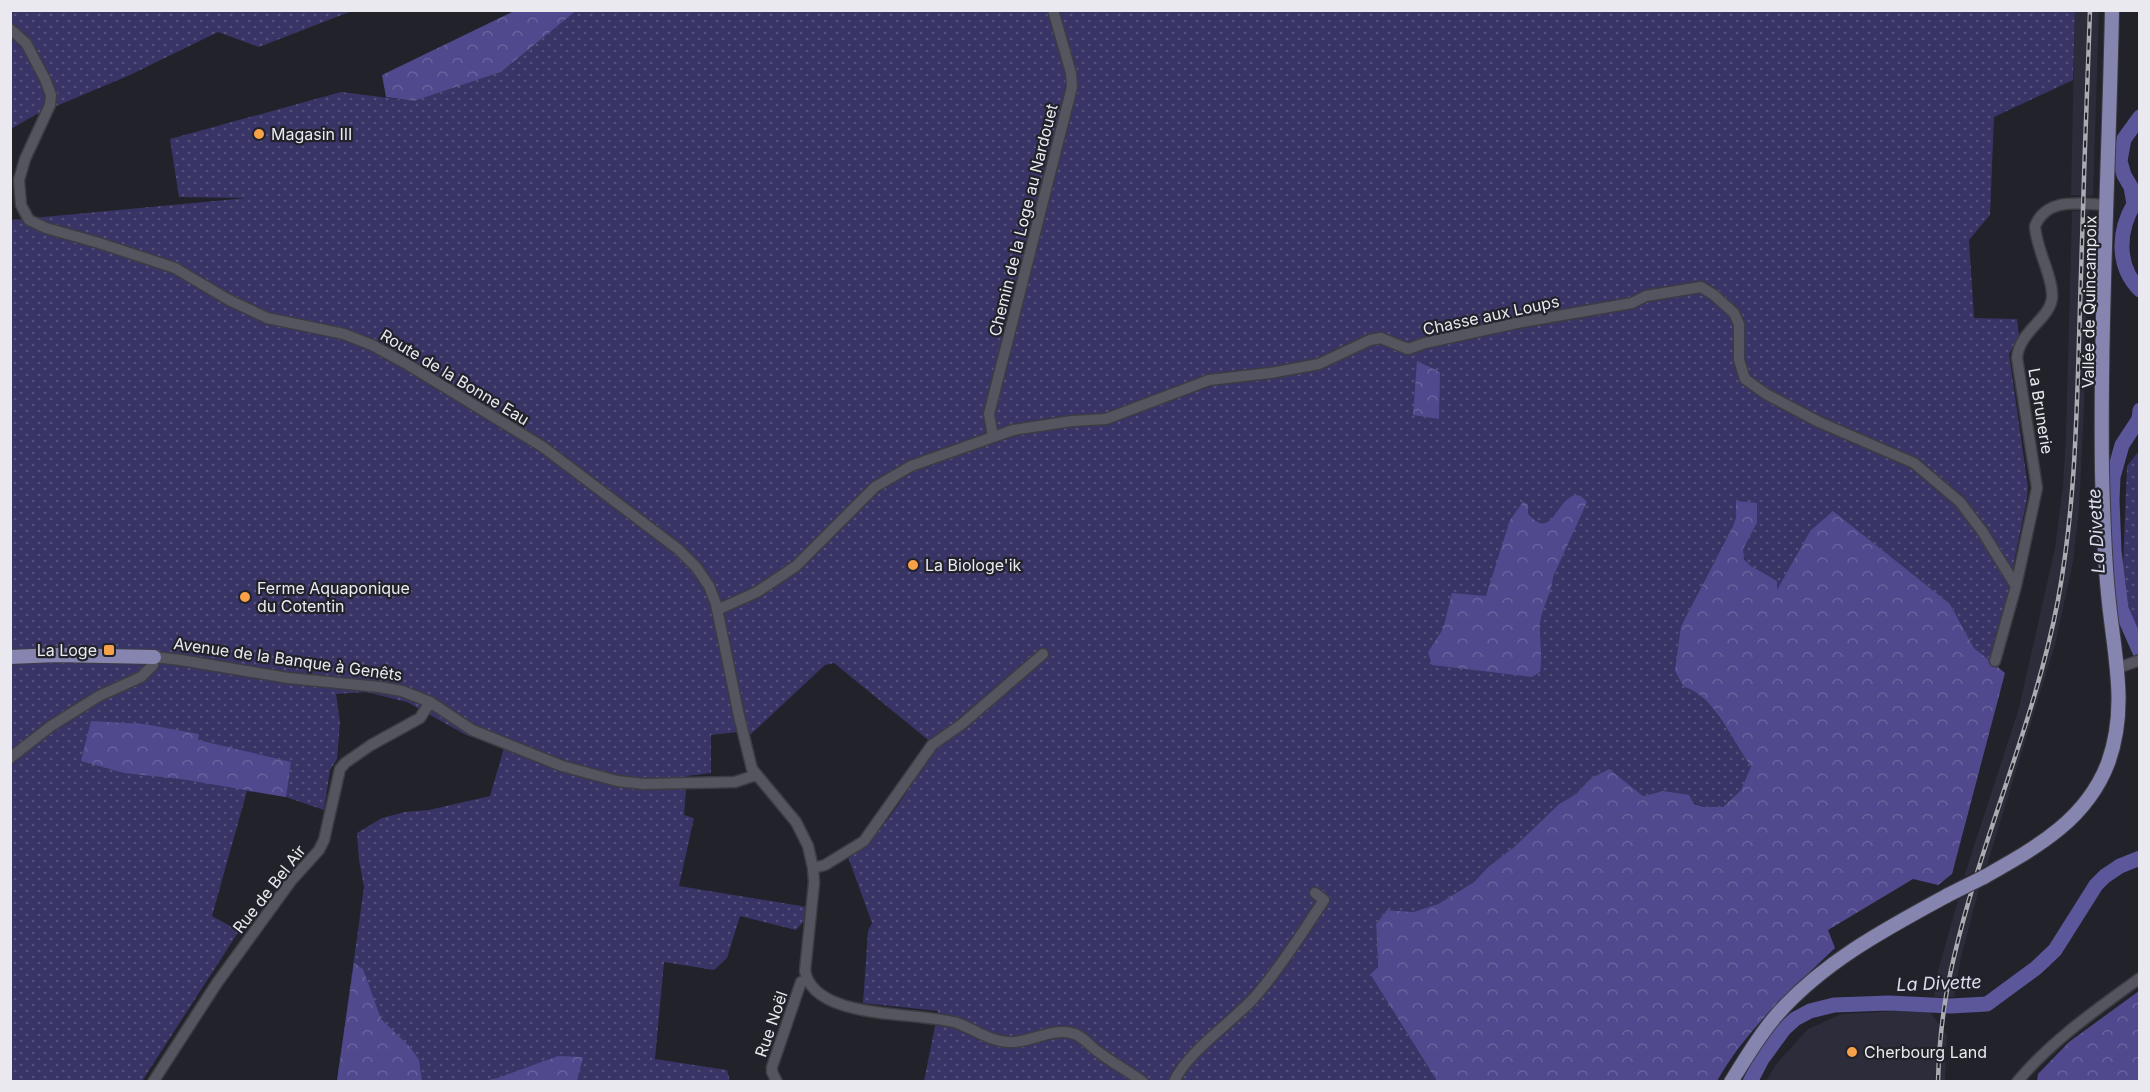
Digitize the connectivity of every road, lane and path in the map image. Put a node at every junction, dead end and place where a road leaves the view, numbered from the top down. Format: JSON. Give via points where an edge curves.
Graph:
{"nodes":[{"id":1,"x":1053,"y":10,"type":"edge"},
{"id":2,"x":2112,"y":10,"type":"edge"},
{"id":3,"x":10,"y":29,"type":"edge"},
{"id":4,"x":2108,"y":205,"type":"junction"},
{"id":5,"x":993,"y":437,"type":"junction"},
{"id":6,"x":2016,"y":586,"type":"junction"},
{"id":7,"x":717,"y":610,"type":"junction"},
{"id":8,"x":1043,"y":654,"type":"dead end"},
{"id":9,"x":10,"y":657,"type":"edge"},
{"id":10,"x":154,"y":657,"type":"junction"},
{"id":11,"x":1995,"y":661,"type":"dead end"},
{"id":12,"x":2139,"y":661,"type":"edge"},
{"id":13,"x":2118,"y":668,"type":"junction"},
{"id":14,"x":430,"y":702,"type":"junction"},
{"id":15,"x":10,"y":758,"type":"edge"},
{"id":16,"x":756,"y":775,"type":"junction"},
{"id":17,"x":813,"y":868,"type":"junction"},
{"id":18,"x":1315,"y":893,"type":"dead end"},
{"id":19,"x":2139,"y":978,"type":"edge"},
{"id":20,"x":807,"y":980,"type":"junction"},
{"id":21,"x":153,"y":1082,"type":"edge"},
{"id":22,"x":777,"y":1082,"type":"edge"},
{"id":23,"x":1143,"y":1082,"type":"edge"},
{"id":24,"x":1174,"y":1082,"type":"edge"},
{"id":25,"x":1731,"y":1082,"type":"edge"},
{"id":26,"x":2017,"y":1082,"type":"edge"}],
"edges":[{"from":1,"to":5,"type":"street","name":"Chemin de la Loge au Nardouet","via":[[1072,87],[989,414]]},
{"from":2,"to":4,"type":"main road","name":"Vallée de Quincampoix"},
{"from":3,"to":7,"type":"street","name":"Route de la Bonne Eau","via":[[26,43],[51,95],[20,180],[19,197],[29,220],[175,268],[267,318],[358,339],[405,363],[556,457],[684,554],[702,575]]},
{"from":4,"to":6,"type":"street","name":"La Brunerie","via":[[2059,204],[2046,210],[2036,226],[2052,298],[2018,352],[2037,488]]},
{"from":4,"to":13,"type":"main road","name":"Vallée de Quincampoix","via":[[2102,471],[2108,594]]},
{"from":5,"to":6,"type":"street","name":"Chasse aux Loups","via":[[1013,430],[1106,419],[1209,380],[1304,368],[1380,338],[1408,349],[1701,287],[1734,313],[1739,324],[1739,360],[1745,379],[1819,422],[1914,463],[1960,502]]},
{"from":5,"to":7,"type":"street","name":"Chasse aux Loups","via":[[911,466],[875,487],[796,566],[757,592]]},
{"from":6,"to":11,"type":"street","name":"La Brunerie"},
{"from":7,"to":16,"type":"street","name":"Route de la Bonne Eau","via":[[743,734]]},
{"from":8,"to":17,"type":"street","via":[[932,745],[864,841]]},
{"from":9,"to":10,"type":"main road","name":"Avenue de la Banque à Genêts"},
{"from":10,"to":14,"type":"street","name":"Avenue de la Banque à Genêts","via":[[288,678],[386,688]]},
{"from":10,"to":15,"type":"street","via":[[153,665],[141,677],[99,696]]},
{"from":12,"to":13,"type":"street"},
{"from":13,"to":25,"type":"main road","name":"Vallée de Quincampoix","bridge":true,"via":[[2115,740],[2094,791],[2074,817],[2027,853],[1892,927],[1815,978],[1776,1016]]},
{"from":14,"to":16,"type":"street","name":"Avenue de la Banque à Genêts","via":[[472,729],[562,766],[601,777],[659,784],[735,782]]},
{"from":14,"to":21,"type":"street","name":"Rue de Bel Air","via":[[420,718],[376,741],[340,769],[319,850],[291,880],[216,983]]},
{"from":16,"to":17,"type":"street","via":[[796,822]]},
{"from":17,"to":20,"type":"street"},
{"from":18,"to":24,"type":"street","via":[[1324,900],[1293,946],[1254,998],[1189,1061]]},
{"from":19,"to":26,"type":"street","via":[[2064,1034]]},
{"from":20,"to":22,"type":"street","name":"Rue Noël","via":[[801,982],[772,1067]]},
{"from":20,"to":23,"type":"street","via":[[840,1005],[950,1022],[1001,1042],[1071,1033]]}]}
